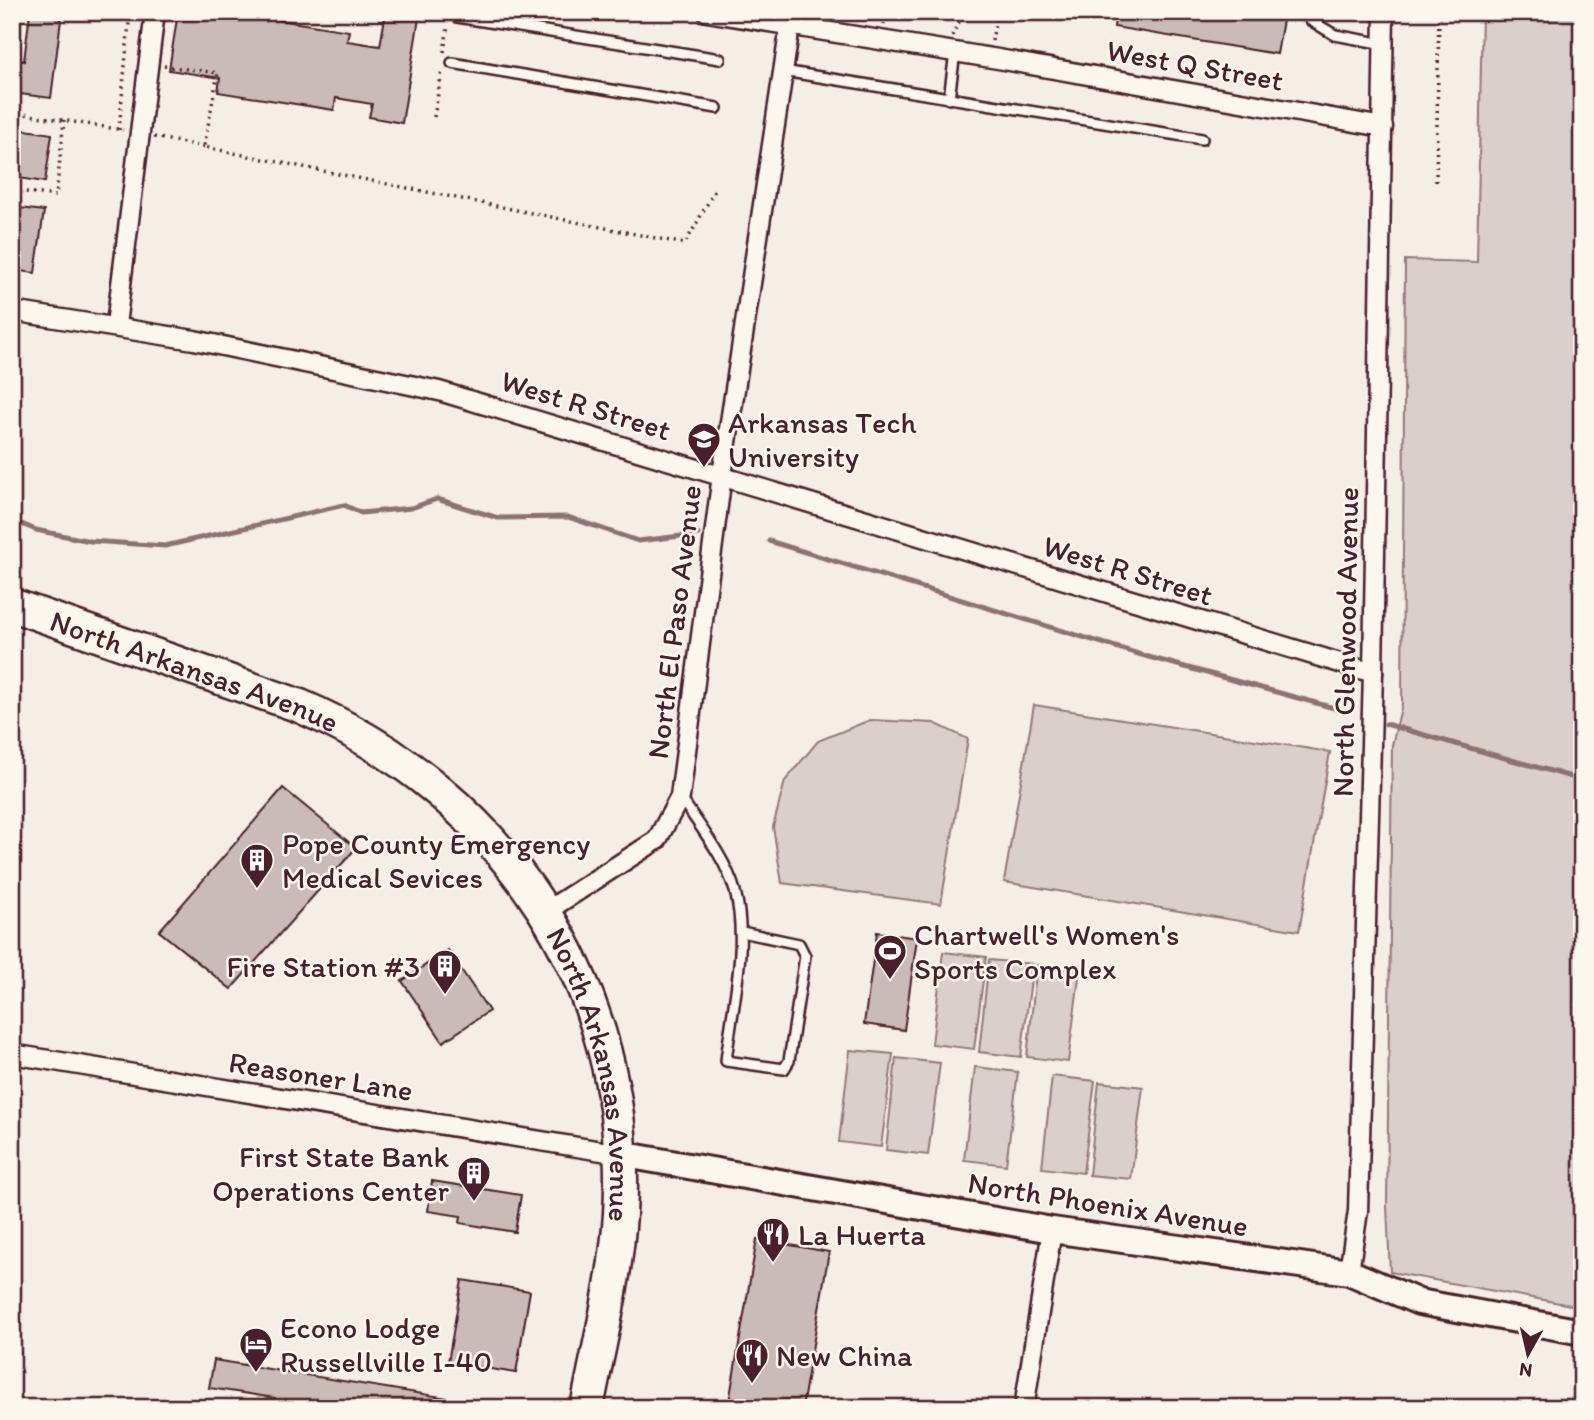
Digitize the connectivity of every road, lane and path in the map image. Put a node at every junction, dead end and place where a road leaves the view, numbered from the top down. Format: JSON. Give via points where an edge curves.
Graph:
{"nodes":[{"id":1,"x":89,"y":12,"type":"edge"},
{"id":2,"x":130,"y":12,"type":"edge"},
{"id":3,"x":155,"y":12,"type":"edge"},
{"id":4,"x":707,"y":12,"type":"edge"},
{"id":5,"x":886,"y":12,"type":"edge"},
{"id":6,"x":964,"y":12,"type":"edge"},
{"id":7,"x":1308,"y":12,"type":"edge"},
{"id":8,"x":1384,"y":12,"type":"edge"},
{"id":9,"x":1439,"y":12,"type":"edge"},
{"id":10,"x":457,"y":17,"type":"dead end"},
{"id":11,"x":128,"y":19,"type":"junction"},
{"id":12,"x":790,"y":26,"type":"junction"},
{"id":13,"x":883,"y":27,"type":"dead end"},
{"id":14,"x":1384,"y":44,"type":"junction"},
{"id":15,"x":953,"y":45,"type":"junction"},
{"id":16,"x":166,"y":53,"type":"dead end"},
{"id":17,"x":720,"y":60,"type":"dead end"},
{"id":18,"x":452,"y":64,"type":"dead end"},
{"id":19,"x":783,"y":71,"type":"junction"},
{"id":20,"x":949,"y":99,"type":"junction"},
{"id":21,"x":716,"y":108,"type":"dead end"},
{"id":22,"x":12,"y":112,"type":"edge"},
{"id":23,"x":64,"y":120,"type":"junction"},
{"id":24,"x":1383,"y":127,"type":"junction"},
{"id":25,"x":119,"y":130,"type":"junction"},
{"id":26,"x":141,"y":134,"type":"junction"},
{"id":27,"x":1202,"y":139,"type":"dead end"},
{"id":28,"x":204,"y":147,"type":"junction"},
{"id":29,"x":1436,"y":182,"type":"dead end"},
{"id":30,"x":12,"y":190,"type":"edge"},
{"id":31,"x":715,"y":190,"type":"dead end"},
{"id":32,"x":12,"y":311,"type":"edge"},
{"id":33,"x":116,"y":326,"type":"junction"},
{"id":34,"x":722,"y":475,"type":"junction"},
{"id":35,"x":12,"y":606,"type":"edge"},
{"id":36,"x":1373,"y":673,"type":"junction"},
{"id":37,"x":680,"y":797,"type":"junction"},
{"id":38,"x":545,"y":912,"type":"junction"},
{"id":39,"x":742,"y":932,"type":"junction"},
{"id":40,"x":12,"y":1054,"type":"edge"},
{"id":41,"x":620,"y":1154,"type":"junction"},
{"id":42,"x":1052,"y":1230,"type":"junction"},
{"id":43,"x":1349,"y":1272,"type":"junction"},
{"id":44,"x":1582,"y":1332,"type":"edge"},
{"id":45,"x":587,"y":1408,"type":"edge"},
{"id":46,"x":1024,"y":1408,"type":"edge"}],
"edges":[{"from":1,"to":11,"type":"path"},
{"from":2,"to":11,"type":"path"},
{"from":3,"to":26,"type":"street"},
{"from":4,"to":12,"type":"street","name":"West Q Street"},
{"from":5,"to":13,"type":"path"},
{"from":6,"to":15,"type":"path"},
{"from":7,"to":14,"type":"lane","via":[[1310,20],[1335,35]]},
{"from":8,"to":14,"type":"street","name":"North Glenwood Avenue"},
{"from":9,"to":29,"type":"path"},
{"from":10,"to":17,"type":"lane"},
{"from":11,"to":25,"type":"path"},
{"from":12,"to":15,"type":"street","name":"West Q Street"},
{"from":12,"to":19,"type":"street","name":"North El Paso Avenue"},
{"from":14,"to":24,"type":"street","name":"North Glenwood Avenue"},
{"from":15,"to":20,"type":"lane"},
{"from":15,"to":24,"type":"street","name":"West Q Street"},
{"from":16,"to":28,"type":"path","via":[[164,66],[218,74]]},
{"from":18,"to":21,"type":"lane"},
{"from":19,"to":20,"type":"lane"},
{"from":19,"to":34,"type":"street","name":"North El Paso Avenue"},
{"from":20,"to":27,"type":"lane"},
{"from":22,"to":23,"type":"path"},
{"from":23,"to":25,"type":"path"},
{"from":23,"to":30,"type":"path","via":[[56,196]]},
{"from":24,"to":36,"type":"street","name":"North Glenwood Avenue"},
{"from":25,"to":26,"type":"path"},
{"from":26,"to":28,"type":"path"},
{"from":26,"to":33,"type":"street"},
{"from":28,"to":31,"type":"path","via":[[685,244]]},
{"from":32,"to":33,"type":"street","name":"West R Street"},
{"from":33,"to":34,"type":"street","name":"West R Street","via":[[417,385]]},
{"from":34,"to":36,"type":"street","name":"West R Street"},
{"from":34,"to":37,"type":"street","name":"North El Paso Avenue"},
{"from":35,"to":38,"type":"highway","name":"North Arkansas Avenue","via":[[300,706],[382,747],[450,798],[508,859]]},
{"from":36,"to":43,"type":"street","name":"North Glenwood Avenue","via":[[1358,1211]]},
{"from":37,"to":38,"type":"street","name":"North El Paso Avenue","via":[[657,840]]},
{"from":37,"to":39,"type":"lane","via":[[723,863]]},
{"from":38,"to":41,"type":"highway","name":"North Arkansas Avenue","via":[[575,967],[604,1046]]},
{"from":39,"to":39,"type":"lane","via":[[726,1061],[784,1069],[805,956],[799,944]]},
{"from":40,"to":41,"type":"street","name":"Reasoner Lane"},
{"from":41,"to":42,"type":"street","name":"North Phoenix Avenue"},
{"from":41,"to":45,"type":"highway","name":"North Arkansas Avenue","via":[[616,1256]]},
{"from":42,"to":43,"type":"street","name":"North Phoenix Avenue"},
{"from":42,"to":46,"type":"street"},
{"from":43,"to":44,"type":"street","name":"North Phoenix Avenue","via":[[1419,1302]]}]}
